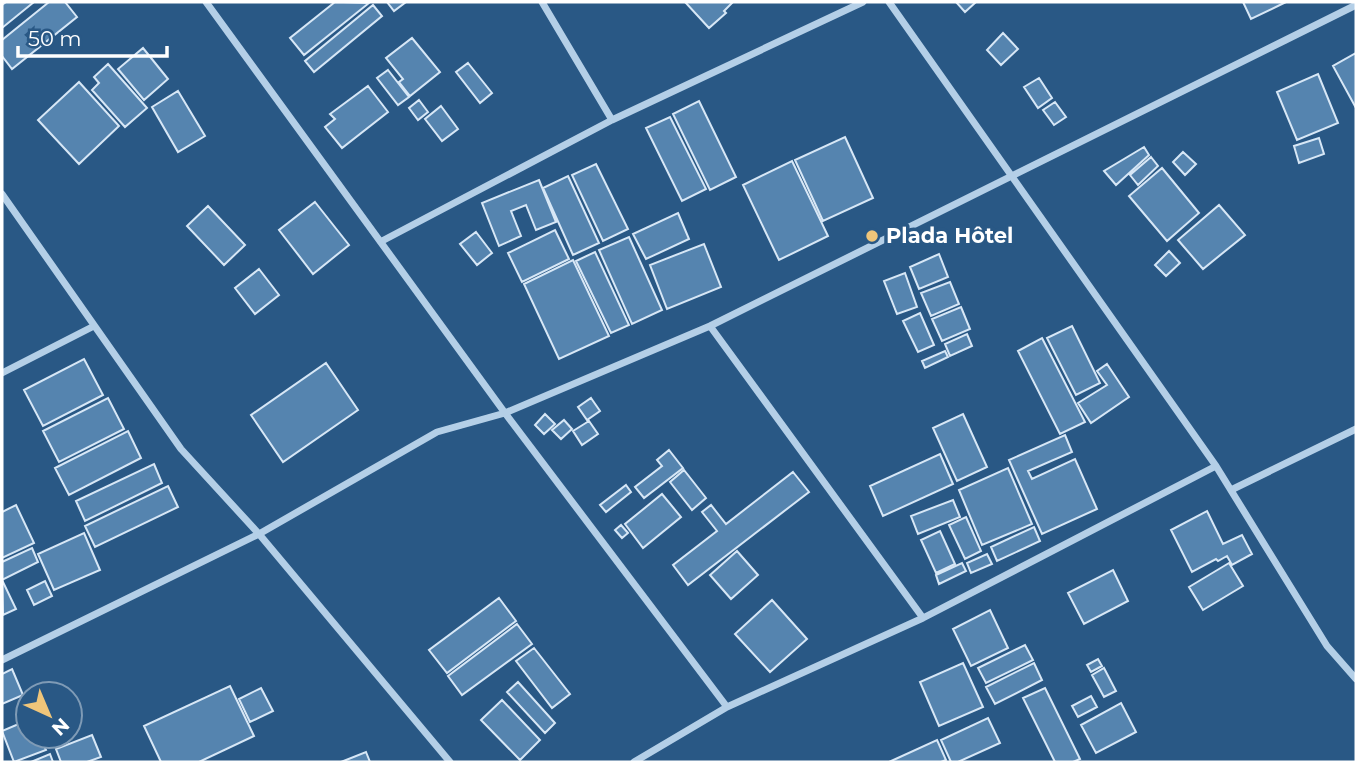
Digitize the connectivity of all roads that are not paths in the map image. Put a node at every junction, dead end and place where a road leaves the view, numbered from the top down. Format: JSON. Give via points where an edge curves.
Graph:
{"nodes":[{"id":1,"x":206,"y":2,"type":"edge"},
{"id":2,"x":542,"y":2,"type":"edge"},
{"id":3,"x":863,"y":2,"type":"edge"},
{"id":4,"x":889,"y":2,"type":"edge"},
{"id":5,"x":1356,"y":5,"type":"edge"},
{"id":6,"x":612,"y":120,"type":"junction"},
{"id":7,"x":1012,"y":176,"type":"junction"},
{"id":8,"x":2,"y":194,"type":"edge"},
{"id":9,"x":382,"y":241,"type":"junction"},
{"id":10,"x":94,"y":326,"type":"junction"},
{"id":11,"x":710,"y":326,"type":"junction"},
{"id":12,"x":2,"y":373,"type":"edge"},
{"id":13,"x":505,"y":413,"type":"junction"},
{"id":14,"x":1356,"y":429,"type":"edge"},
{"id":15,"x":1216,"y":466,"type":"junction"},
{"id":16,"x":1231,"y":490,"type":"junction"},
{"id":17,"x":259,"y":534,"type":"junction"},
{"id":18,"x":923,"y":618,"type":"junction"},
{"id":19,"x":2,"y":660,"type":"edge"},
{"id":20,"x":1356,"y":679,"type":"edge"},
{"id":21,"x":727,"y":707,"type":"junction"},
{"id":22,"x":450,"y":762,"type":"edge"},
{"id":23,"x":634,"y":762,"type":"edge"}],
"edges":[{"from":1,"to":9,"type":"street"},
{"from":2,"to":6,"type":"street"},
{"from":3,"to":6,"type":"street"},
{"from":4,"to":7,"type":"street"},
{"from":5,"to":7,"type":"street"},
{"from":6,"to":9,"type":"street"},
{"from":7,"to":11,"type":"street"},
{"from":7,"to":15,"type":"street"},
{"from":8,"to":10,"type":"street"},
{"from":9,"to":13,"type":"street"},
{"from":10,"to":12,"type":"street"},
{"from":10,"to":17,"type":"street","via":[[181,449]]},
{"from":11,"to":13,"type":"street"},
{"from":11,"to":18,"type":"street"},
{"from":13,"to":17,"type":"street","via":[[437,432]]},
{"from":13,"to":21,"type":"street"},
{"from":14,"to":16,"type":"street"},
{"from":15,"to":16,"type":"street"},
{"from":15,"to":18,"type":"street"},
{"from":16,"to":20,"type":"street","via":[[1327,646]]},
{"from":17,"to":19,"type":"street"},
{"from":17,"to":22,"type":"street"},
{"from":18,"to":21,"type":"street"},
{"from":21,"to":23,"type":"street"}]}
